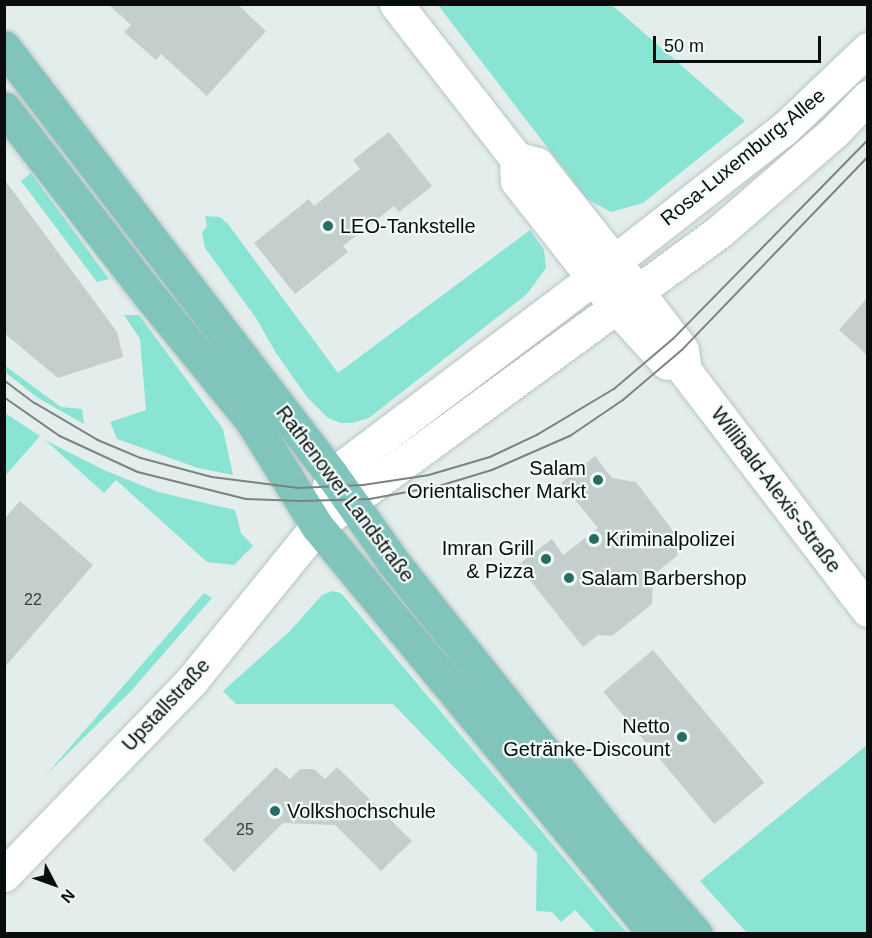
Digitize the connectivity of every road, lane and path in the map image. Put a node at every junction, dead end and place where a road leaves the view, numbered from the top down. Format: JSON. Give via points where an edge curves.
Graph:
{"nodes":[{"id":1,"x":396,"y":4,"type":"edge"},
{"id":2,"x":4,"y":47,"type":"edge"},
{"id":3,"x":867,"y":49,"type":"edge"},
{"id":4,"x":867,"y":97,"type":"edge"},
{"id":5,"x":4,"y":108,"type":"edge"},
{"id":6,"x":604,"y":270,"type":"junction"},
{"id":7,"x":628,"y":301,"type":"junction"},
{"id":8,"x":332,"y":475,"type":"junction"},
{"id":9,"x":351,"y":503,"type":"junction"},
{"id":10,"x":317,"y":526,"type":"junction"},
{"id":11,"x":867,"y":610,"type":"edge"},
{"id":12,"x":4,"y":875,"type":"edge"},
{"id":13,"x":655,"y":933,"type":"edge"},
{"id":14,"x":696,"y":933,"type":"edge"}],
"edges":[{"from":1,"to":6,"type":"street","via":[[516,158],[517,180]]},
{"from":2,"to":8,"type":"main road","name":"Rathenower Landstraße"},
{"from":3,"to":6,"type":"street","name":"Rosa-Luxemburg-Allee","via":[[784,129]]},
{"from":4,"to":7,"type":"street","name":"Rosa-Luxemburg-Allee","via":[[834,132],[720,231]]},
{"from":5,"to":10,"type":"main road","name":"Rathenower Landstraße","via":[[251,420]]},
{"from":6,"to":7,"type":"street"},
{"from":6,"to":8,"type":"street","name":"Rosa-Luxemburg-Allee"},
{"from":7,"to":9,"type":"street","name":"Rosa-Luxemburg-Allee","via":[[399,463]]},
{"from":7,"to":11,"type":"street","name":"Willibald-Alexis-Straße","via":[[666,363],[685,371]]},
{"from":8,"to":9,"type":"main road","name":"Rathenower Landstraße"},
{"from":8,"to":10,"type":"street","name":"Upstallstraße"},
{"from":9,"to":10,"type":"street","name":"Upstallstraße"},
{"from":9,"to":14,"type":"main road","name":"Rathenower Landstraße","via":[[394,563],[616,842]]},
{"from":10,"to":12,"type":"street","name":"Upstallstraße","via":[[192,680]]},
{"from":10,"to":13,"type":"main road","name":"Rathenower Landstraße"}]}
